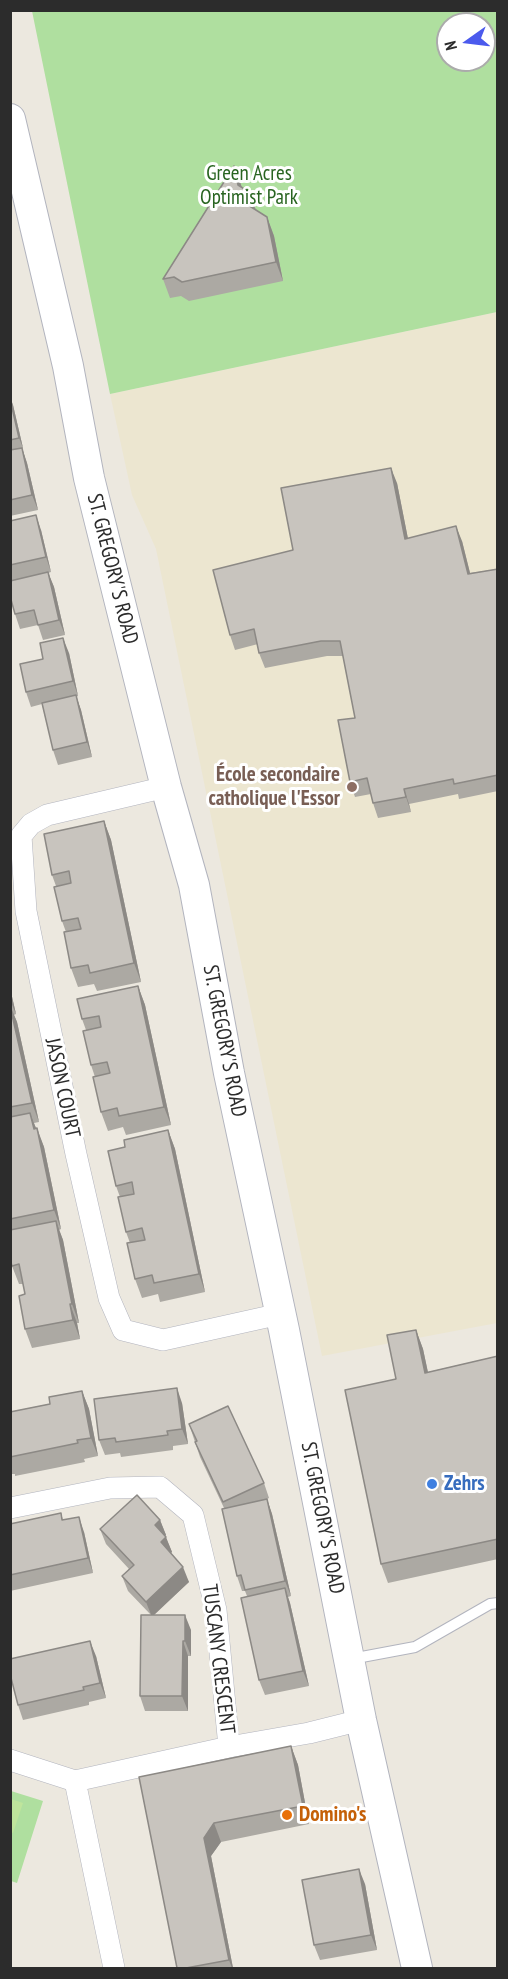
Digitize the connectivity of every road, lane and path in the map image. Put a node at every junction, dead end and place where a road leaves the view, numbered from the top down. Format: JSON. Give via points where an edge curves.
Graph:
{"nodes":[{"id":1,"x":10,"y":119,"type":"edge"},
{"id":2,"x":19,"y":198,"type":"edge"},
{"id":3,"x":166,"y":787,"type":"junction"},
{"id":4,"x":280,"y":1314,"type":"junction"},
{"id":5,"x":10,"y":1508,"type":"edge"},
{"id":6,"x":498,"y":1603,"type":"edge"},
{"id":7,"x":350,"y":1659,"type":"junction"},
{"id":8,"x":361,"y":1719,"type":"junction"},
{"id":9,"x":229,"y":1747,"type":"junction"},
{"id":10,"x":10,"y":1760,"type":"edge"},
{"id":11,"x":75,"y":1781,"type":"junction"},
{"id":12,"x":114,"y":1968,"type":"edge"},
{"id":13,"x":417,"y":1968,"type":"edge"}],
"edges":[{"from":1,"to":2,"type":"street","name":"ST. GREGORY'S ROAD"},
{"from":2,"to":3,"type":"street","name":"ST. GREGORY'S ROAD","via":[[68,366],[89,478]]},
{"from":3,"to":4,"type":"street","name":"ST. GREGORY'S ROAD","via":[[194,885]]},
{"from":3,"to":4,"type":"street","name":"JASON COURT","via":[[47,815],[31,824],[21,836],[26,911],[76,1154],[109,1298],[123,1330],[163,1340]]},
{"from":4,"to":7,"type":"street","name":"ST. GREGORY'S ROAD"},
{"from":5,"to":9,"type":"street","name":"TUSCANY CRESCENT","via":[[110,1488],[160,1487],[193,1515],[216,1611]]},
{"from":6,"to":7,"type":"lane","via":[[415,1647]]},
{"from":7,"to":8,"type":"street","name":"ST. GREGORY'S ROAD"},
{"from":8,"to":9,"type":"street"},
{"from":8,"to":13,"type":"street","name":"ST. GREGORY'S ROAD"},
{"from":9,"to":11,"type":"street"},
{"from":10,"to":11,"type":"street"},
{"from":11,"to":12,"type":"street"}]}
